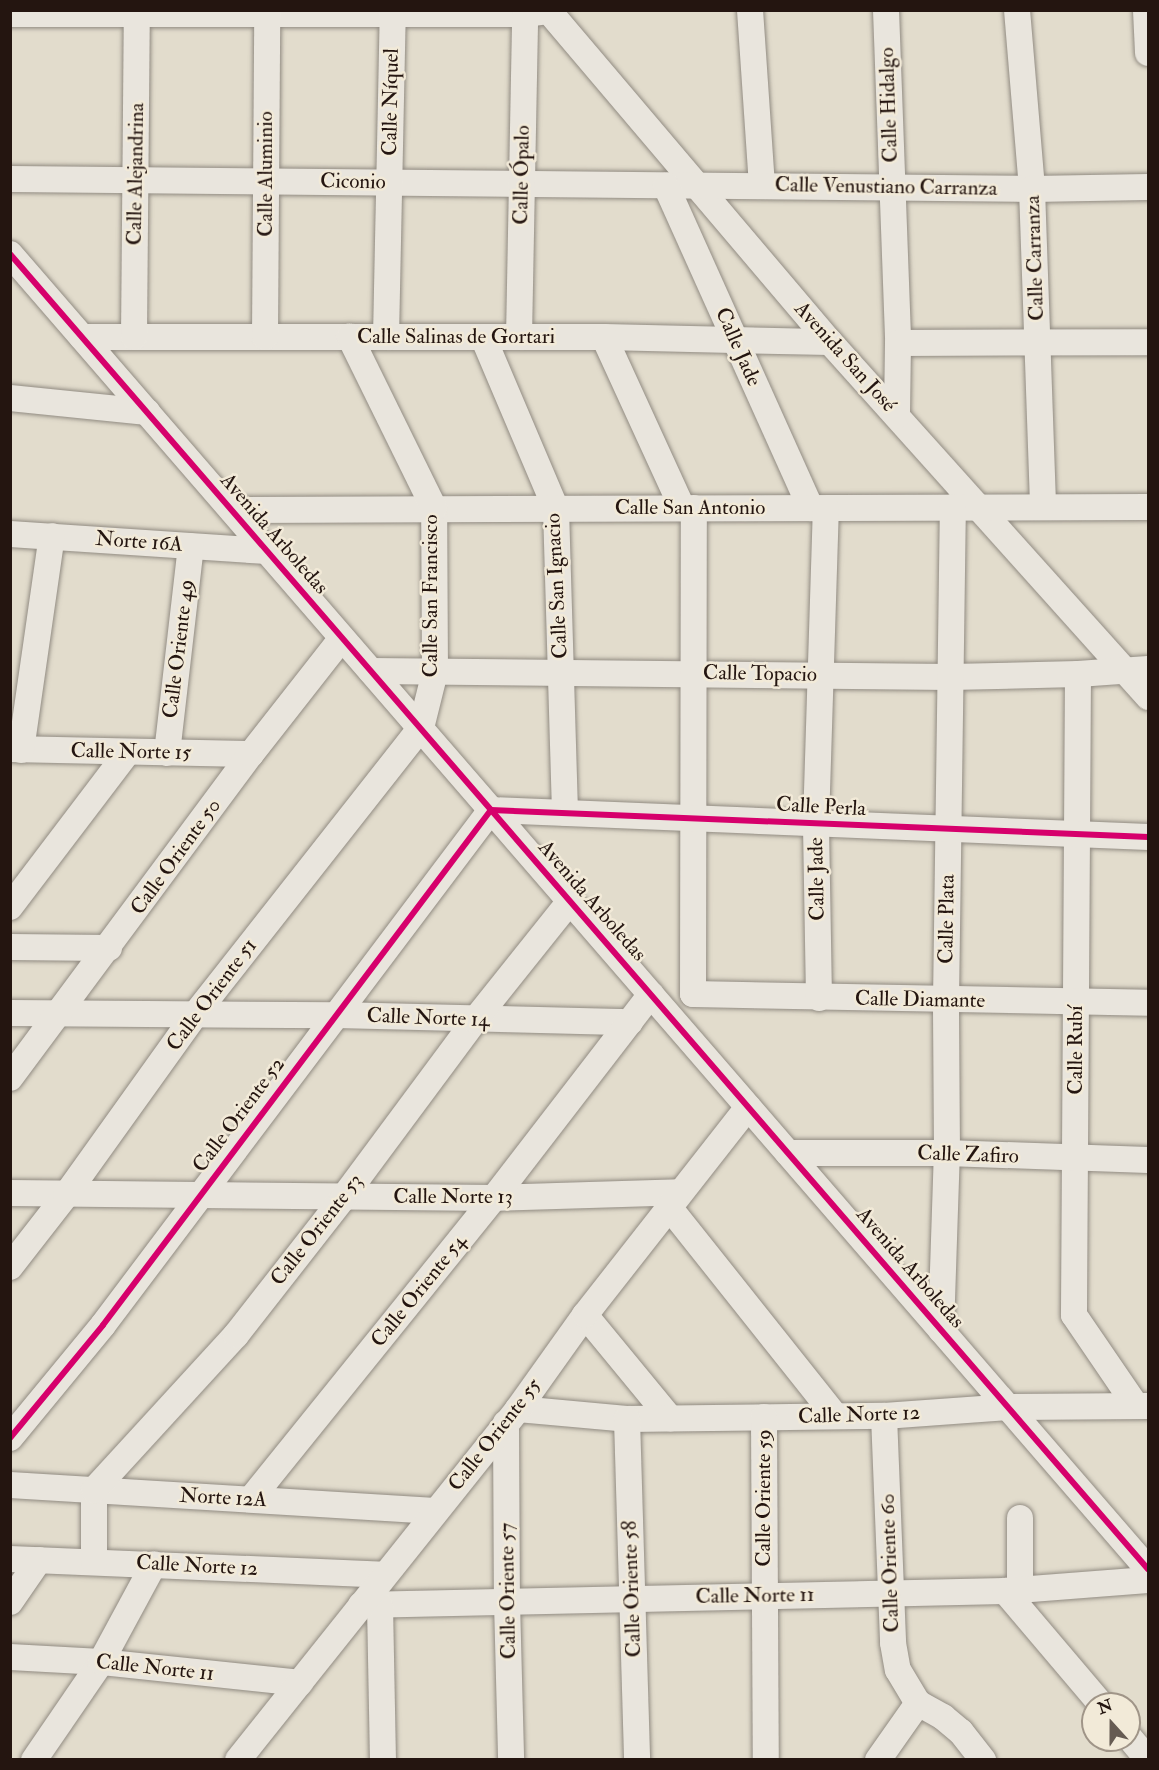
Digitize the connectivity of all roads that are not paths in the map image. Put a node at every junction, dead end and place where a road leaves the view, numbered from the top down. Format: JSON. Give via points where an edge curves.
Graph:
{"nodes":[{"id":1,"x":750,"y":10,"type":"edge"},
{"id":2,"x":886,"y":10,"type":"edge"},
{"id":3,"x":1017,"y":10,"type":"edge"},
{"id":4,"x":1146,"y":10,"type":"edge"},
{"id":5,"x":393,"y":11,"type":"edge"},
{"id":6,"x":137,"y":12,"type":"edge"},
{"id":7,"x":267,"y":12,"type":"edge"},
{"id":8,"x":540,"y":12,"type":"edge"},
{"id":9,"x":10,"y":14,"type":"edge"},
{"id":10,"x":1149,"y":53,"type":"edge"},
{"id":11,"x":10,"y":179,"type":"edge"},
{"id":12,"x":135,"y":180,"type":"junction"},
{"id":13,"x":266,"y":182,"type":"junction"},
{"id":14,"x":390,"y":183,"type":"junction"},
{"id":15,"x":522,"y":184,"type":"junction"},
{"id":16,"x":666,"y":186,"type":"junction"},
{"id":17,"x":696,"y":186,"type":"junction"},
{"id":18,"x":762,"y":186,"type":"junction"},
{"id":19,"x":891,"y":186,"type":"junction"},
{"id":20,"x":1149,"y":187,"type":"edge"},
{"id":21,"x":1032,"y":189,"type":"junction"},
{"id":22,"x":10,"y":254,"type":"edge"},
{"id":23,"x":265,"y":336,"type":"junction"},
{"id":24,"x":82,"y":337,"type":"junction"},
{"id":25,"x":134,"y":337,"type":"junction"},
{"id":26,"x":350,"y":337,"type":"junction"},
{"id":27,"x":386,"y":337,"type":"junction"},
{"id":28,"x":483,"y":337,"type":"junction"},
{"id":29,"x":519,"y":337,"type":"junction"},
{"id":30,"x":604,"y":337,"type":"junction"},
{"id":31,"x":736,"y":342,"type":"junction"},
{"id":32,"x":830,"y":342,"type":"junction"},
{"id":33,"x":1038,"y":342,"type":"junction"},
{"id":34,"x":1149,"y":342,"type":"edge"},
{"id":35,"x":898,"y":344,"type":"junction"},
{"id":36,"x":10,"y":398,"type":"edge"},
{"id":37,"x":147,"y":412,"type":"junction"},
{"id":38,"x":897,"y":416,"type":"junction"},
{"id":39,"x":965,"y":507,"type":"junction"},
{"id":40,"x":1043,"y":507,"type":"junction"},
{"id":41,"x":1149,"y":507,"type":"edge"},
{"id":42,"x":434,"y":508,"type":"junction"},
{"id":43,"x":688,"y":508,"type":"junction"},
{"id":44,"x":819,"y":508,"type":"junction"},
{"id":45,"x":556,"y":509,"type":"junction"},
{"id":46,"x":232,"y":510,"type":"junction"},
{"id":47,"x":10,"y":534,"type":"edge"},
{"id":48,"x":52,"y":536,"type":"junction"},
{"id":49,"x":191,"y":546,"type":"junction"},
{"id":50,"x":267,"y":550,"type":"junction"},
{"id":51,"x":342,"y":638,"type":"junction"},
{"id":52,"x":1137,"y":669,"type":"edge"},
{"id":53,"x":371,"y":671,"type":"junction"},
{"id":54,"x":435,"y":672,"type":"junction"},
{"id":55,"x":561,"y":673,"type":"junction"},
{"id":56,"x":694,"y":673,"type":"junction"},
{"id":57,"x":1078,"y":674,"type":"junction"},
{"id":58,"x":820,"y":676,"type":"junction"},
{"id":59,"x":950,"y":677,"type":"junction"},
{"id":60,"x":1149,"y":697,"type":"edge"},
{"id":61,"x":421,"y":728,"type":"junction"},
{"id":62,"x":16,"y":749,"type":"edge"},
{"id":63,"x":127,"y":753,"type":"junction"},
{"id":64,"x":167,"y":753,"type":"junction"},
{"id":65,"x":251,"y":754,"type":"junction"},
{"id":66,"x":491,"y":810,"type":"junction"},
{"id":67,"x":565,"y":813,"type":"junction"},
{"id":68,"x":693,"y":817,"type":"junction"},
{"id":69,"x":816,"y":823,"type":"junction"},
{"id":70,"x":948,"y":828,"type":"junction"},
{"id":71,"x":1076,"y":834,"type":"junction"},
{"id":72,"x":1149,"y":837,"type":"edge"},
{"id":73,"x":570,"y":901,"type":"junction"},
{"id":74,"x":10,"y":907,"type":"edge"},
{"id":75,"x":10,"y":947,"type":"edge"},
{"id":76,"x":109,"y":948,"type":"junction"},
{"id":77,"x":651,"y":994,"type":"junction"},
{"id":78,"x":693,"y":994,"type":"junction"},
{"id":79,"x":819,"y":998,"type":"junction"},
{"id":80,"x":946,"y":1001,"type":"junction"},
{"id":81,"x":1075,"y":1004,"type":"junction"},
{"id":82,"x":1149,"y":1004,"type":"edge"},
{"id":83,"x":10,"y":1013,"type":"edge"},
{"id":84,"x":58,"y":1015,"type":"junction"},
{"id":85,"x":336,"y":1015,"type":"junction"},
{"id":86,"x":669,"y":1015,"type":"junction"},
{"id":87,"x":194,"y":1016,"type":"junction"},
{"id":88,"x":475,"y":1020,"type":"junction"},
{"id":89,"x":630,"y":1022,"type":"junction"},
{"id":90,"x":10,"y":1078,"type":"edge"},
{"id":91,"x":748,"y":1107,"type":"junction"},
{"id":92,"x":788,"y":1153,"type":"junction"},
{"id":93,"x":947,"y":1153,"type":"junction"},
{"id":94,"x":1076,"y":1159,"type":"junction"},
{"id":95,"x":1149,"y":1160,"type":"edge"},
{"id":96,"x":10,"y":1193,"type":"edge"},
{"id":97,"x":66,"y":1194,"type":"junction"},
{"id":98,"x":200,"y":1195,"type":"junction"},
{"id":99,"x":343,"y":1198,"type":"junction"},
{"id":100,"x":494,"y":1198,"type":"junction"},
{"id":101,"x":675,"y":1200,"type":"junction"},
{"id":102,"x":10,"y":1267,"type":"edge"},
{"id":103,"x":585,"y":1315,"type":"junction"},
{"id":104,"x":941,"y":1330,"type":"junction"},
{"id":105,"x":1142,"y":1406,"type":"edge"},
{"id":106,"x":1011,"y":1407,"type":"junction"},
{"id":107,"x":512,"y":1416,"type":"junction"},
{"id":108,"x":835,"y":1416,"type":"junction"},
{"id":109,"x":884,"y":1416,"type":"junction"},
{"id":110,"x":764,"y":1417,"type":"junction"},
{"id":111,"x":670,"y":1418,"type":"junction"},
{"id":112,"x":627,"y":1419,"type":"junction"},
{"id":113,"x":10,"y":1438,"type":"edge"},
{"id":114,"x":10,"y":1485,"type":"edge"},
{"id":115,"x":94,"y":1490,"type":"junction"},
{"id":116,"x":251,"y":1499,"type":"junction"},
{"id":117,"x":435,"y":1511,"type":"junction"},
{"id":118,"x":1020,"y":1518,"type":"dead end"},
{"id":119,"x":10,"y":1558,"type":"edge"},
{"id":120,"x":39,"y":1560,"type":"junction"},
{"id":121,"x":94,"y":1561,"type":"junction"},
{"id":122,"x":154,"y":1564,"type":"junction"},
{"id":123,"x":1149,"y":1569,"type":"edge"},
{"id":124,"x":384,"y":1575,"type":"junction"},
{"id":125,"x":1149,"y":1580,"type":"edge"},
{"id":126,"x":1013,"y":1590,"type":"junction"},
{"id":127,"x":891,"y":1593,"type":"junction"},
{"id":128,"x":764,"y":1596,"type":"junction"},
{"id":129,"x":631,"y":1600,"type":"junction"},
{"id":130,"x":10,"y":1602,"type":"edge"},
{"id":131,"x":507,"y":1602,"type":"junction"},
{"id":132,"x":370,"y":1605,"type":"junction"},
{"id":133,"x":10,"y":1657,"type":"edge"},
{"id":134,"x":101,"y":1662,"type":"junction"},
{"id":135,"x":300,"y":1683,"type":"junction"},
{"id":136,"x":1092,"y":1692,"type":"edge"},
{"id":137,"x":918,"y":1703,"type":"junction"},
{"id":138,"x":34,"y":1760,"type":"edge"},
{"id":139,"x":238,"y":1760,"type":"edge"},
{"id":140,"x":383,"y":1760,"type":"edge"},
{"id":141,"x":511,"y":1760,"type":"edge"},
{"id":142,"x":638,"y":1760,"type":"edge"},
{"id":143,"x":766,"y":1760,"type":"edge"},
{"id":144,"x":878,"y":1760,"type":"edge"},
{"id":145,"x":983,"y":1760,"type":"edge"}],
"edges":[{"from":1,"to":18,"type":"street"},
{"from":2,"to":19,"type":"street","name":"Calle Hidalgo"},
{"from":3,"to":21,"type":"street","name":"Calle Carranza"},
{"from":4,"to":10,"type":"street"},
{"from":5,"to":7,"type":"street"},
{"from":5,"to":8,"type":"street"},
{"from":5,"to":14,"type":"street","name":"Calle Níquel"},
{"from":6,"to":7,"type":"street"},
{"from":6,"to":9,"type":"street"},
{"from":6,"to":12,"type":"street","name":"Calle Alejandrina"},
{"from":7,"to":13,"type":"street","name":"Calle Aluminio"},
{"from":8,"to":15,"type":"street","name":"Calle Ópalo"},
{"from":8,"to":17,"type":"street","name":"Avenida San José"},
{"from":11,"to":12,"type":"street","name":"Ciconio"},
{"from":12,"to":13,"type":"street","name":"Ciconio"},
{"from":12,"to":25,"type":"street","name":"Calle Alejandrina"},
{"from":13,"to":14,"type":"street","name":"Ciconio"},
{"from":13,"to":23,"type":"street","name":"Calle Aluminio"},
{"from":14,"to":15,"type":"street","name":"Ciconio"},
{"from":14,"to":27,"type":"street","name":"Calle Níquel"},
{"from":15,"to":16,"type":"street","name":"Ciconio"},
{"from":15,"to":29,"type":"street","name":"Calle Ópalo"},
{"from":16,"to":17,"type":"street","name":"Ciconio"},
{"from":16,"to":31,"type":"street","name":"Calle Jade"},
{"from":17,"to":18,"type":"street","name":"Calle Venustiano Carranza"},
{"from":17,"to":32,"type":"street","name":"Avenida San José"},
{"from":18,"to":19,"type":"street","name":"Calle Venustiano Carranza"},
{"from":19,"to":21,"type":"street","name":"Calle Venustiano Carranza"},
{"from":19,"to":35,"type":"street","name":"Calle Hidalgo"},
{"from":20,"to":21,"type":"street","name":"Calle Venustiano Carranza"},
{"from":21,"to":33,"type":"street","name":"Calle Carranza"},
{"from":22,"to":24,"type":"street","name":"Avenida Arboledas"},
{"from":23,"to":25,"type":"street","name":"Calle Salinas de Gortari"},
{"from":23,"to":26,"type":"street","name":"Calle Salinas de Gortari"},
{"from":24,"to":25,"type":"street","name":"Calle Salinas de Gortari"},
{"from":24,"to":37,"type":"street","name":"Avenida Arboledas"},
{"from":26,"to":27,"type":"street","name":"Calle Salinas de Gortari"},
{"from":26,"to":42,"type":"street","name":"Calle San Francisco"},
{"from":27,"to":28,"type":"street","name":"Calle Salinas de Gortari"},
{"from":28,"to":29,"type":"street","name":"Calle Salinas de Gortari"},
{"from":28,"to":45,"type":"street","name":"Calle San Ignacio"},
{"from":29,"to":30,"type":"street","name":"Calle Salinas de Gortari"},
{"from":30,"to":31,"type":"street","name":"Calle Salinas de Gortari"},
{"from":30,"to":43,"type":"street"},
{"from":31,"to":32,"type":"street","name":"Calle Salinas de Gortari"},
{"from":31,"to":44,"type":"street","name":"Calle Jade"},
{"from":32,"to":38,"type":"street","name":"Avenida San José"},
{"from":33,"to":34,"type":"street"},
{"from":33,"to":35,"type":"street"},
{"from":33,"to":40,"type":"street","name":"Calle Carranza"},
{"from":35,"to":38,"type":"street","name":"Calle Hidalgo"},
{"from":36,"to":37,"type":"street"},
{"from":37,"to":46,"type":"street","name":"Avenida Arboledas"},
{"from":38,"to":39,"type":"street","name":"Avenida San José"},
{"from":39,"to":40,"type":"street","name":"Calle San Antonio"},
{"from":39,"to":44,"type":"street","name":"Calle San Antonio"},
{"from":39,"to":52,"type":"street","name":"Avenida San José"},
{"from":39,"to":59,"type":"street","name":"Calle Plata"},
{"from":40,"to":41,"type":"street","name":"Calle San Antonio"},
{"from":42,"to":45,"type":"street","name":"Calle San Antonio"},
{"from":42,"to":46,"type":"street","name":"Calle San Antonio"},
{"from":42,"to":54,"type":"street","name":"Calle San Francisco"},
{"from":43,"to":44,"type":"street","name":"Calle San Antonio"},
{"from":43,"to":45,"type":"street","name":"Calle San Antonio"},
{"from":43,"to":56,"type":"street"},
{"from":44,"to":58,"type":"street","name":"Calle Jade"},
{"from":45,"to":55,"type":"street","name":"Calle San Ignacio"},
{"from":46,"to":50,"type":"street","name":"Avenida Arboledas"},
{"from":47,"to":48,"type":"street","name":"Norte 16A"},
{"from":48,"to":49,"type":"street","name":"Norte 16A"},
{"from":48,"to":62,"type":"street"},
{"from":49,"to":50,"type":"street","name":"Norte 16A"},
{"from":49,"to":64,"type":"street","name":"Calle Oriente 49"},
{"from":50,"to":51,"type":"street","name":"Avenida Arboledas"},
{"from":51,"to":53,"type":"street","name":"Avenida Arboledas"},
{"from":51,"to":65,"type":"street","name":"Calle Oriente 50"},
{"from":52,"to":57,"type":"street","name":"Calle Topacio"},
{"from":52,"to":60,"type":"street","name":"Avenida San José"},
{"from":53,"to":54,"type":"street","name":"Calle Topacio"},
{"from":53,"to":61,"type":"street","name":"Avenida Arboledas"},
{"from":54,"to":55,"type":"street","name":"Calle Topacio"},
{"from":54,"to":61,"type":"street","name":"Calle San Francisco"},
{"from":55,"to":56,"type":"street","name":"Calle Topacio"},
{"from":55,"to":67,"type":"street","name":"Calle San Ignacio"},
{"from":56,"to":58,"type":"street","name":"Calle Topacio"},
{"from":56,"to":68,"type":"street"},
{"from":57,"to":59,"type":"street","name":"Calle Topacio"},
{"from":57,"to":71,"type":"street","name":"Calle Rubí"},
{"from":58,"to":59,"type":"street","name":"Calle Topacio"},
{"from":58,"to":69,"type":"street","name":"Calle Jade"},
{"from":59,"to":70,"type":"street","name":"Calle Plata"},
{"from":61,"to":66,"type":"street","name":"Avenida Arboledas"},
{"from":61,"to":87,"type":"street","name":"Calle Oriente 51"},
{"from":62,"to":63,"type":"street","name":"Calle Norte 15"},
{"from":63,"to":64,"type":"street","name":"Calle Norte 15"},
{"from":63,"to":74,"type":"street"},
{"from":64,"to":65,"type":"street","name":"Calle Norte 15"},
{"from":65,"to":76,"type":"street","name":"Calle Oriente 50"},
{"from":66,"to":67,"type":"street","name":"Calle Perla"},
{"from":66,"to":73,"type":"street","name":"Avenida Arboledas"},
{"from":66,"to":85,"type":"street","name":"Calle Oriente 52"},
{"from":67,"to":68,"type":"street","name":"Calle Perla"},
{"from":68,"to":69,"type":"street","name":"Calle Perla"},
{"from":68,"to":78,"type":"street"},
{"from":69,"to":70,"type":"street","name":"Calle Perla"},
{"from":69,"to":79,"type":"street","name":"Calle Jade"},
{"from":70,"to":71,"type":"street","name":"Calle Perla"},
{"from":70,"to":80,"type":"street","name":"Calle Plata"},
{"from":71,"to":72,"type":"street","name":"Calle Perla"},
{"from":71,"to":81,"type":"street","name":"Calle Rubí"},
{"from":73,"to":77,"type":"street","name":"Avenida Arboledas"},
{"from":73,"to":88,"type":"street","name":"Calle Oriente 53"},
{"from":75,"to":76,"type":"street"},
{"from":76,"to":84,"type":"street","name":"Calle Oriente 50"},
{"from":77,"to":86,"type":"street","name":"Avenida Arboledas"},
{"from":77,"to":89,"type":"street","name":"Calle Oriente 54"},
{"from":78,"to":79,"type":"street","name":"Calle Diamante"},
{"from":78,"to":86,"type":"street"},
{"from":79,"to":80,"type":"street","name":"Calle Diamante"},
{"from":80,"to":81,"type":"street","name":"Calle Diamante"},
{"from":80,"to":93,"type":"street","name":"Calle Plata"},
{"from":81,"to":82,"type":"street","name":"Calle Diamante"},
{"from":81,"to":94,"type":"street","name":"Calle Rubí"},
{"from":83,"to":84,"type":"street","name":"Calle Norte 14"},
{"from":84,"to":87,"type":"street","name":"Calle Norte 14"},
{"from":84,"to":90,"type":"street","name":"Calle Oriente 50"},
{"from":85,"to":87,"type":"street","name":"Calle Norte 14"},
{"from":85,"to":88,"type":"street","name":"Calle Norte 14"},
{"from":85,"to":98,"type":"street","name":"Calle Oriente 52"},
{"from":86,"to":91,"type":"street","name":"Avenida Arboledas"},
{"from":87,"to":97,"type":"street","name":"Calle Oriente 51"},
{"from":88,"to":89,"type":"street","name":"Calle Norte 14"},
{"from":88,"to":99,"type":"street","name":"Calle Oriente 53"},
{"from":89,"to":100,"type":"street","name":"Calle Oriente 54"},
{"from":91,"to":92,"type":"street","name":"Avenida Arboledas"},
{"from":91,"to":101,"type":"street","name":"Calle Oriente 55"},
{"from":92,"to":93,"type":"street","name":"Calle Zafiro"},
{"from":92,"to":104,"type":"street","name":"Avenida Arboledas"},
{"from":93,"to":94,"type":"street","name":"Calle Zafiro"},
{"from":93,"to":104,"type":"street","name":"Calle Plata"},
{"from":94,"to":95,"type":"street","name":"Calle Zafiro"},
{"from":94,"to":105,"type":"street","name":"Calle Rubí","via":[[1074,1315]]},
{"from":96,"to":97,"type":"street","name":"Calle Norte 13"},
{"from":97,"to":98,"type":"street","name":"Calle Norte 13"},
{"from":97,"to":102,"type":"street","name":"Calle Oriente 51"},
{"from":98,"to":99,"type":"street","name":"Calle Norte 13"},
{"from":98,"to":113,"type":"street","name":"Calle Oriente 52","via":[[103,1325]]},
{"from":99,"to":100,"type":"street","name":"Calle Norte 13"},
{"from":99,"to":115,"type":"street","name":"Calle Oriente 53","via":[[236,1335]]},
{"from":100,"to":101,"type":"street","name":"Calle Norte 13"},
{"from":100,"to":116,"type":"street","name":"Calle Oriente 54"},
{"from":101,"to":103,"type":"street","name":"Calle Oriente 55"},
{"from":101,"to":108,"type":"street"},
{"from":103,"to":107,"type":"street","name":"Calle Oriente 55"},
{"from":103,"to":111,"type":"street"},
{"from":104,"to":106,"type":"street","name":"Avenida Arboledas"},
{"from":105,"to":106,"type":"street","name":"Calle Norte 12"},
{"from":106,"to":109,"type":"street","name":"Calle Norte 12"},
{"from":106,"to":123,"type":"street","name":"Avenida Arboledas"},
{"from":107,"to":112,"type":"street","name":"Calle Norte 12"},
{"from":107,"to":117,"type":"street","name":"Calle Oriente 55"},
{"from":107,"to":131,"type":"street","name":"Calle Oriente 57"},
{"from":108,"to":109,"type":"street","name":"Calle Norte 12"},
{"from":108,"to":110,"type":"street","name":"Calle Norte 12"},
{"from":109,"to":127,"type":"street","name":"Calle Oriente 60"},
{"from":110,"to":111,"type":"street","name":"Calle Norte 12"},
{"from":110,"to":128,"type":"street","name":"Calle Oriente 59"},
{"from":111,"to":112,"type":"street","name":"Calle Norte 12"},
{"from":112,"to":129,"type":"street","name":"Calle Oriente 58"},
{"from":114,"to":115,"type":"street","name":"Norte 12A"},
{"from":115,"to":116,"type":"street","name":"Norte 12A"},
{"from":115,"to":121,"type":"street"},
{"from":116,"to":117,"type":"street","name":"Norte 12A"},
{"from":117,"to":124,"type":"street","name":"Calle Oriente 55"},
{"from":118,"to":126,"type":"street"},
{"from":119,"to":120,"type":"street","name":"Calle Norte 12"},
{"from":120,"to":121,"type":"street","name":"Calle Norte 12"},
{"from":120,"to":130,"type":"street"},
{"from":121,"to":122,"type":"street","name":"Calle Norte 12"},
{"from":122,"to":124,"type":"street","name":"Calle Norte 12"},
{"from":122,"to":134,"type":"street"},
{"from":124,"to":132,"type":"street","name":"Calle Oriente 55"},
{"from":125,"to":126,"type":"street","name":"Calle Norte 11"},
{"from":126,"to":127,"type":"street","name":"Calle Norte 11"},
{"from":126,"to":136,"type":"street"},
{"from":127,"to":128,"type":"street","name":"Calle Norte 11"},
{"from":127,"to":137,"type":"street","name":"Calle Oriente 60","via":[[898,1670]]},
{"from":128,"to":129,"type":"street","name":"Calle Norte 11"},
{"from":128,"to":143,"type":"street","name":"Calle Oriente 59"},
{"from":129,"to":131,"type":"street","name":"Calle Norte 11"},
{"from":129,"to":142,"type":"street","name":"Calle Oriente 58"},
{"from":131,"to":132,"type":"street","name":"Calle Norte 11"},
{"from":131,"to":141,"type":"street","name":"Calle Oriente 57"},
{"from":132,"to":135,"type":"street","name":"Calle Oriente 55"},
{"from":132,"to":140,"type":"street"},
{"from":133,"to":134,"type":"street","name":"Calle Norte 11"},
{"from":134,"to":135,"type":"street","name":"Calle Norte 11"},
{"from":134,"to":138,"type":"street"},
{"from":135,"to":139,"type":"street","name":"Calle Oriente 55"},
{"from":137,"to":144,"type":"street"},
{"from":137,"to":145,"type":"street","name":"Calle Oriente 60","via":[[961,1732]]}]}
